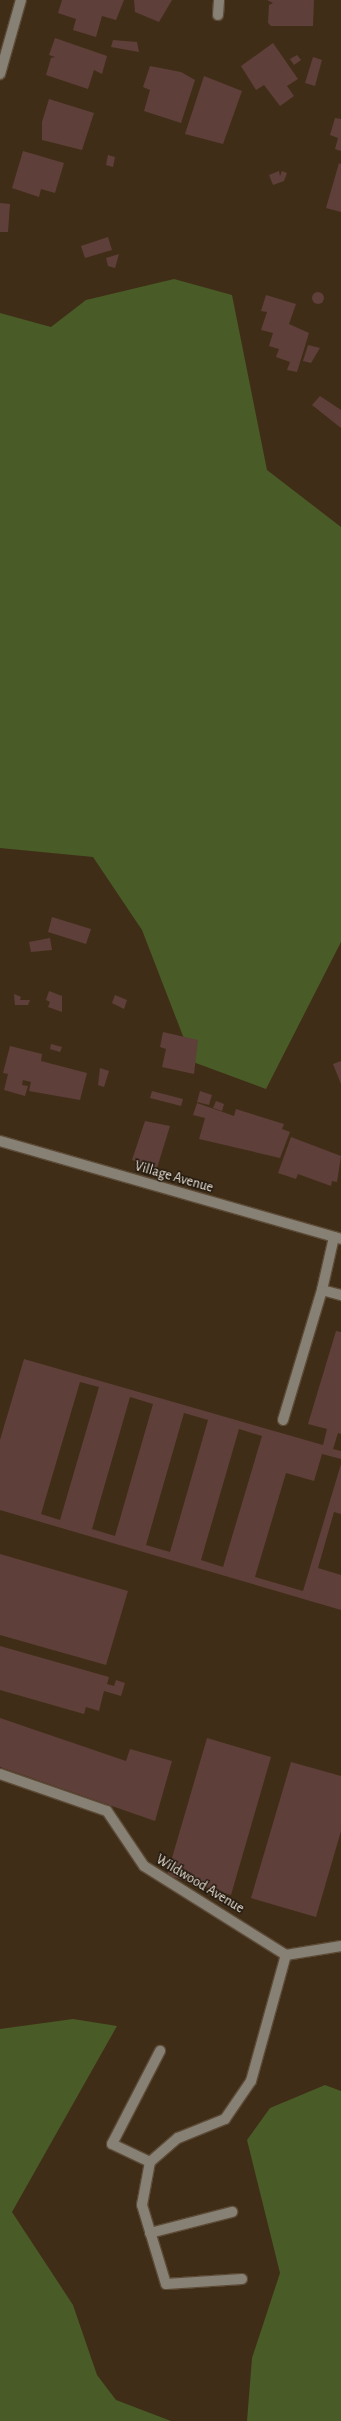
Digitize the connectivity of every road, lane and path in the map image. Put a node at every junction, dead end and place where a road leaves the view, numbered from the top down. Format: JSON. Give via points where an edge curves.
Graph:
{"nodes":[{"id":1,"x":21,"y":0,"type":"edge"},
{"id":2,"x":219,"y":0,"type":"edge"},
{"id":3,"x":218,"y":15,"type":"dead end"},
{"id":4,"x":0,"y":74,"type":"edge"},
{"id":5,"x":0,"y":1141,"type":"edge"},
{"id":6,"x":337,"y":1238,"type":"edge"},
{"id":7,"x":322,"y":1290,"type":"junction"},
{"id":8,"x":341,"y":1295,"type":"edge"},
{"id":9,"x":283,"y":1420,"type":"dead end"},
{"id":10,"x":0,"y":1774,"type":"edge"},
{"id":11,"x":341,"y":1946,"type":"edge"},
{"id":12,"x":286,"y":1955,"type":"junction"},
{"id":13,"x":160,"y":2051,"type":"dead end"},
{"id":14,"x":150,"y":2162,"type":"junction"},
{"id":15,"x":232,"y":2212,"type":"dead end"},
{"id":16,"x":150,"y":2233,"type":"junction"},
{"id":17,"x":242,"y":2279,"type":"dead end"}],
"edges":[{"from":1,"to":4,"type":"street"},
{"from":2,"to":3,"type":"street"},
{"from":5,"to":6,"type":"street","name":"Village Avenue"},
{"from":6,"to":7,"type":"street"},
{"from":7,"to":8,"type":"street"},
{"from":7,"to":9,"type":"street"},
{"from":10,"to":12,"type":"street","name":"Wildwood Avenue","via":[[107,1811],[144,1866]]},
{"from":11,"to":12,"type":"street"},
{"from":12,"to":14,"type":"street","via":[[251,2081],[225,2119],[178,2138]]},
{"from":13,"to":14,"type":"street","via":[[112,2144]]},
{"from":14,"to":16,"type":"street","via":[[142,2205]]},
{"from":15,"to":16,"type":"street"},
{"from":16,"to":17,"type":"street","via":[[166,2284]]}]}
